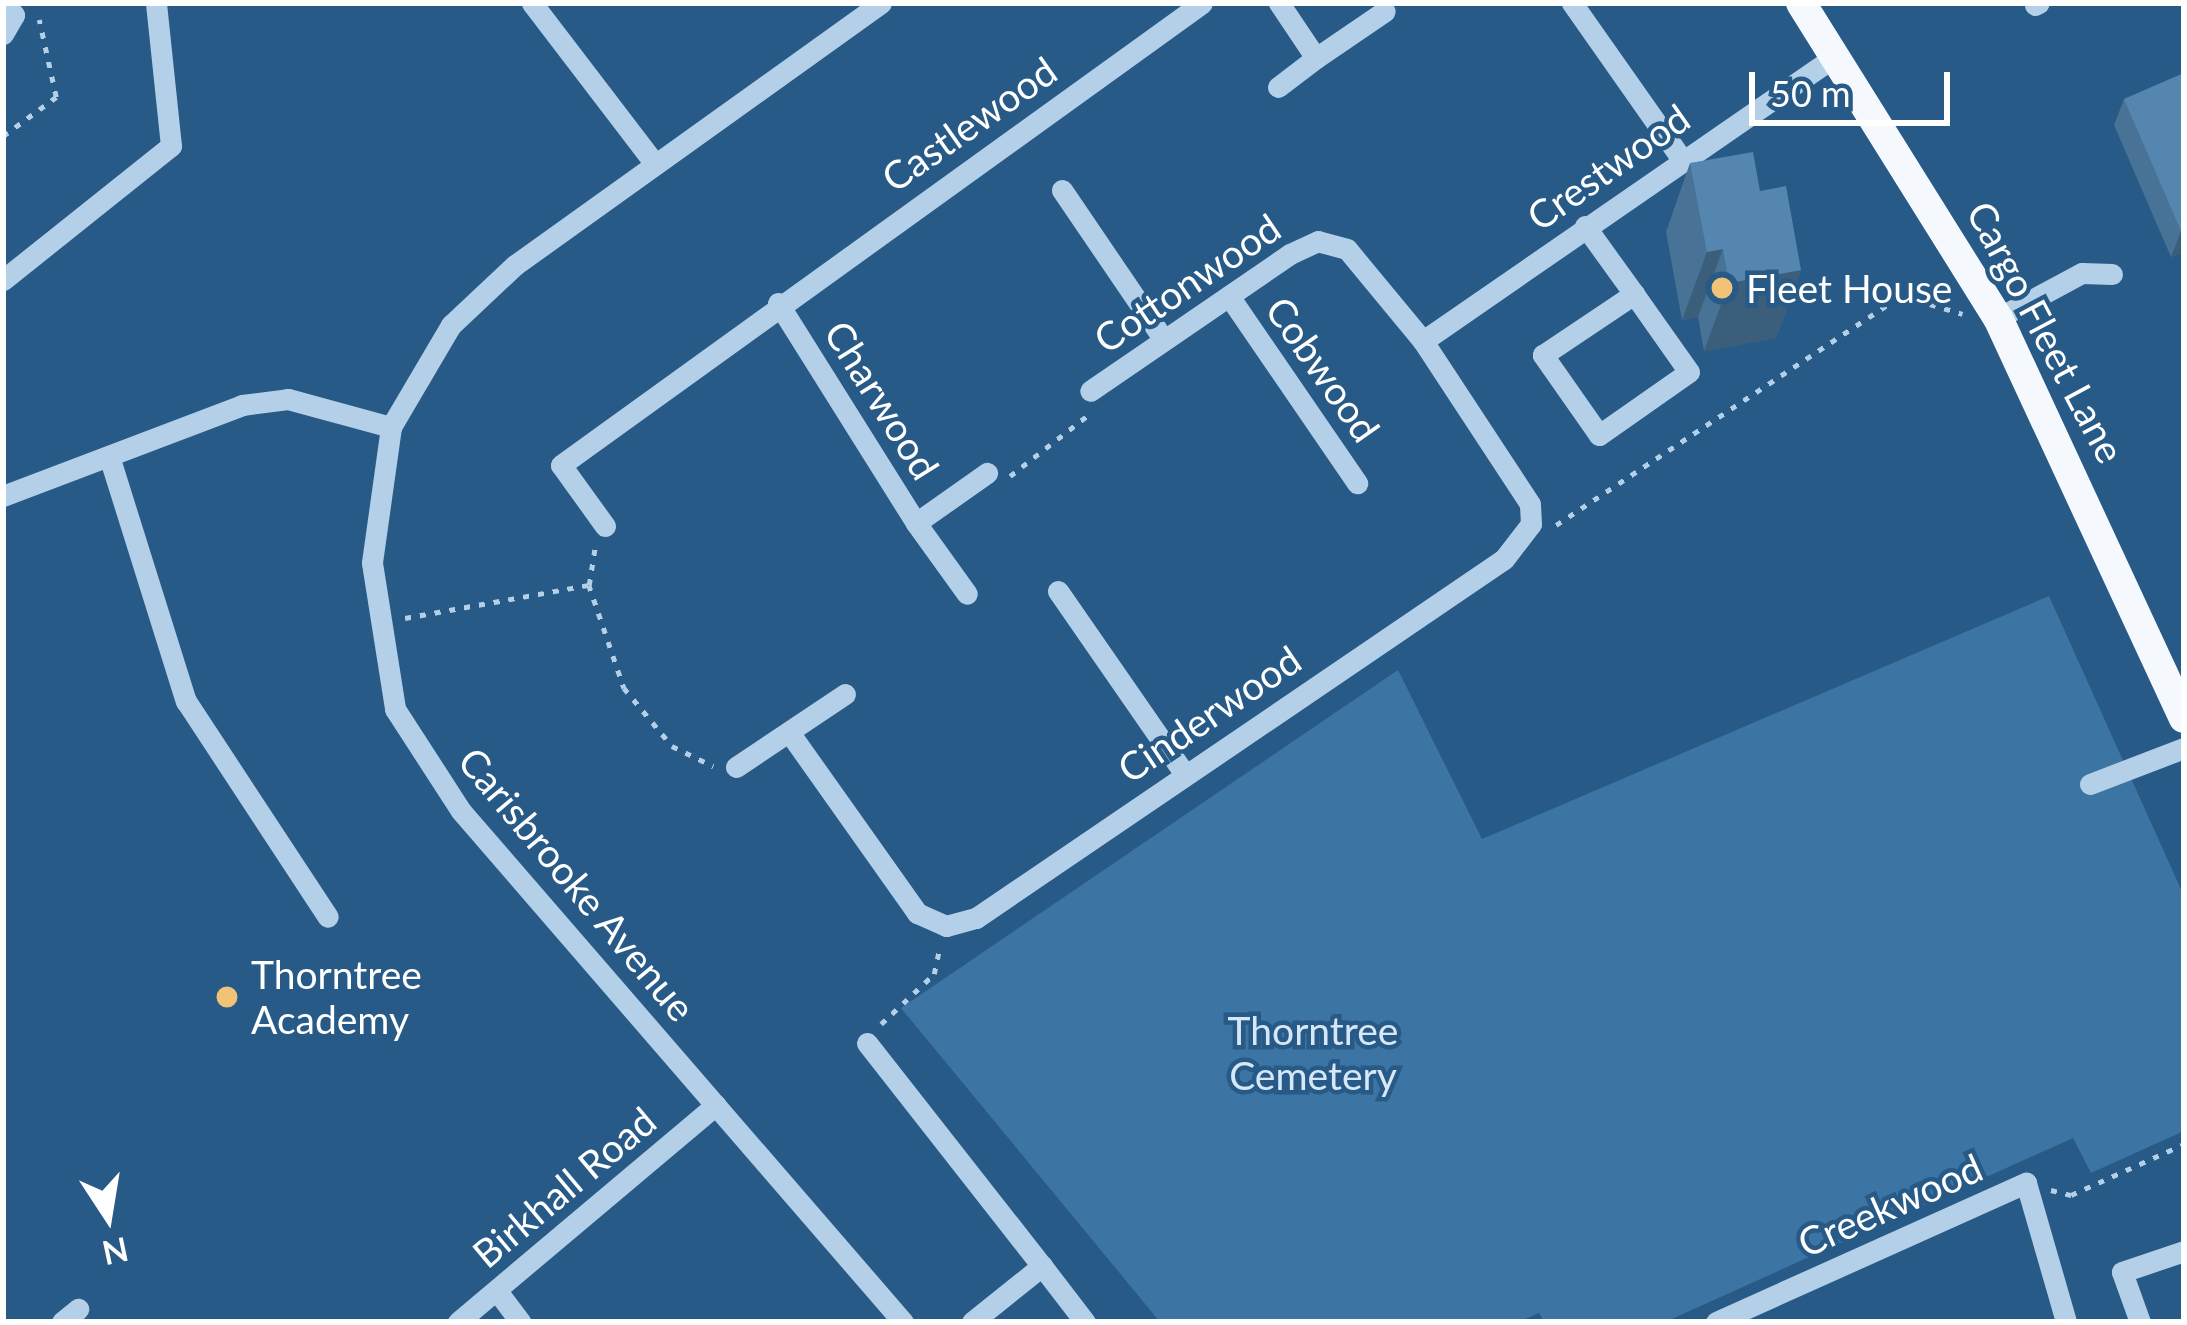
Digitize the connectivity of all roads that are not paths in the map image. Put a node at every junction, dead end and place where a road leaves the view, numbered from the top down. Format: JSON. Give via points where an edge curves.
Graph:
{"nodes":[{"id":1,"x":5,"y":3,"type":"edge"},
{"id":2,"x":155,"y":3,"type":"edge"},
{"id":3,"x":532,"y":3,"type":"edge"},
{"id":4,"x":881,"y":3,"type":"edge"},
{"id":5,"x":1202,"y":3,"type":"edge"},
{"id":6,"x":1279,"y":3,"type":"edge"},
{"id":7,"x":1572,"y":3,"type":"edge"},
{"id":8,"x":1801,"y":3,"type":"edge"},
{"id":9,"x":1385,"y":11,"type":"dead end"},
{"id":10,"x":3,"y":34,"type":"edge"},
{"id":11,"x":1838,"y":55,"type":"junction"},
{"id":12,"x":1316,"y":58,"type":"junction"},
{"id":13,"x":1277,"y":87,"type":"dead end"},
{"id":14,"x":1681,"y":158,"type":"junction"},
{"id":15,"x":655,"y":164,"type":"junction"},
{"id":16,"x":1061,"y":190,"type":"dead end"},
{"id":17,"x":1586,"y":226,"type":"junction"},
{"id":18,"x":2112,"y":274,"type":"dead end"},
{"id":19,"x":3,"y":280,"type":"edge"},
{"id":20,"x":1634,"y":294,"type":"junction"},
{"id":21,"x":1229,"y":296,"type":"junction"},
{"id":22,"x":778,"y":304,"type":"junction"},
{"id":23,"x":1998,"y":319,"type":"junction"},
{"id":24,"x":1165,"y":340,"type":"junction"},
{"id":25,"x":1423,"y":341,"type":"junction"},
{"id":26,"x":1090,"y":391,"type":"road end"},
{"id":27,"x":392,"y":427,"type":"junction"},
{"id":28,"x":109,"y":456,"type":"junction"},
{"id":29,"x":987,"y":473,"type":"road end"},
{"id":30,"x":1358,"y":483,"type":"dead end"},
{"id":31,"x":3,"y":496,"type":"edge"},
{"id":32,"x":916,"y":523,"type":"junction"},
{"id":33,"x":605,"y":526,"type":"road end"},
{"id":34,"x":1058,"y":591,"type":"dead end"},
{"id":35,"x":967,"y":594,"type":"dead end"},
{"id":36,"x":845,"y":694,"type":"dead end"},
{"id":37,"x":2184,"y":718,"type":"edge"},
{"id":38,"x":789,"y":732,"type":"junction"},
{"id":39,"x":2184,"y":748,"type":"edge"},
{"id":40,"x":736,"y":767,"type":"road end"},
{"id":41,"x":1184,"y":773,"type":"junction"},
{"id":42,"x":2090,"y":784,"type":"dead end"},
{"id":43,"x":328,"y":917,"type":"dead end"},
{"id":44,"x":867,"y":1043,"type":"road end"},
{"id":45,"x":716,"y":1106,"type":"junction"},
{"id":46,"x":2184,"y":1251,"type":"edge"},
{"id":47,"x":1042,"y":1266,"type":"junction"},
{"id":48,"x":496,"y":1291,"type":"junction"},
{"id":49,"x":458,"y":1322,"type":"edge"},
{"id":50,"x":520,"y":1322,"type":"edge"},
{"id":51,"x":903,"y":1322,"type":"edge"},
{"id":52,"x":972,"y":1322,"type":"edge"},
{"id":53,"x":1085,"y":1322,"type":"edge"},
{"id":54,"x":1716,"y":1322,"type":"edge"},
{"id":55,"x":2066,"y":1322,"type":"edge"},
{"id":56,"x":2140,"y":1322,"type":"edge"}],
"edges":[{"from":1,"to":10,"type":"street","via":[[14,15]]},
{"from":2,"to":19,"type":"street","via":[[171,146]]},
{"from":3,"to":15,"type":"street"},
{"from":4,"to":15,"type":"street","name":"Carisbrooke Avenue"},
{"from":5,"to":22,"type":"street","name":"Castlewood"},
{"from":6,"to":12,"type":"street"},
{"from":7,"to":14,"type":"street"},
{"from":8,"to":11,"type":"main road","name":"Cargo Fleet Lane"},
{"from":9,"to":12,"type":"street"},
{"from":11,"to":14,"type":"street","name":"Crestwood"},
{"from":11,"to":23,"type":"main road","name":"Cargo Fleet Lane"},
{"from":12,"to":13,"type":"street"},
{"from":14,"to":17,"type":"street","name":"Crestwood"},
{"from":15,"to":27,"type":"street","name":"Carisbrooke Avenue","via":[[451,325]]},
{"from":16,"to":24,"type":"street"},
{"from":17,"to":20,"type":"street"},
{"from":17,"to":25,"type":"street","name":"Crestwood"},
{"from":18,"to":23,"type":"street","via":[[2082,273]]},
{"from":20,"to":20,"type":"street","via":[[1544,356],[1599,434],[1689,372]]},
{"from":21,"to":24,"type":"street","name":"Cottonwood"},
{"from":21,"to":25,"type":"street","name":"Cottonwood","via":[[1318,241],[1366,262]]},
{"from":21,"to":30,"type":"street","name":"Cobwood"},
{"from":22,"to":32,"type":"street","name":"Charwood"},
{"from":22,"to":33,"type":"street","name":"Castlewood","via":[[560,465]]},
{"from":23,"to":37,"type":"main road","name":"Cargo Fleet Lane"},
{"from":24,"to":26,"type":"street","name":"Cottonwood"},
{"from":25,"to":41,"type":"street","name":"Cinderwood","via":[[1530,504],[1531,524],[1504,559]]},
{"from":27,"to":28,"type":"street","via":[[288,399]]},
{"from":27,"to":45,"type":"street","name":"Carisbrooke Avenue","via":[[375,493],[376,624],[395,709],[461,811]]},
{"from":28,"to":31,"type":"street"},
{"from":28,"to":43,"type":"street","via":[[186,701]]},
{"from":29,"to":32,"type":"street","name":"Charwood"},
{"from":32,"to":35,"type":"street"},
{"from":34,"to":41,"type":"street"},
{"from":36,"to":38,"type":"street"},
{"from":38,"to":40,"type":"street"},
{"from":38,"to":41,"type":"street","name":"Cinderwood","via":[[917,913],[946,926],[976,918]]},
{"from":39,"to":42,"type":"street"},
{"from":44,"to":47,"type":"street"},
{"from":45,"to":48,"type":"street","name":"Birkhall Road"},
{"from":45,"to":51,"type":"street","name":"Carisbrooke Avenue"},
{"from":46,"to":56,"type":"street","via":[[2122,1272]]},
{"from":47,"to":52,"type":"street"},
{"from":47,"to":53,"type":"street"},
{"from":48,"to":49,"type":"street","name":"Birkhall Road"},
{"from":48,"to":50,"type":"street"},
{"from":54,"to":55,"type":"street","name":"Creekwood","via":[[2026,1183]]}]}
